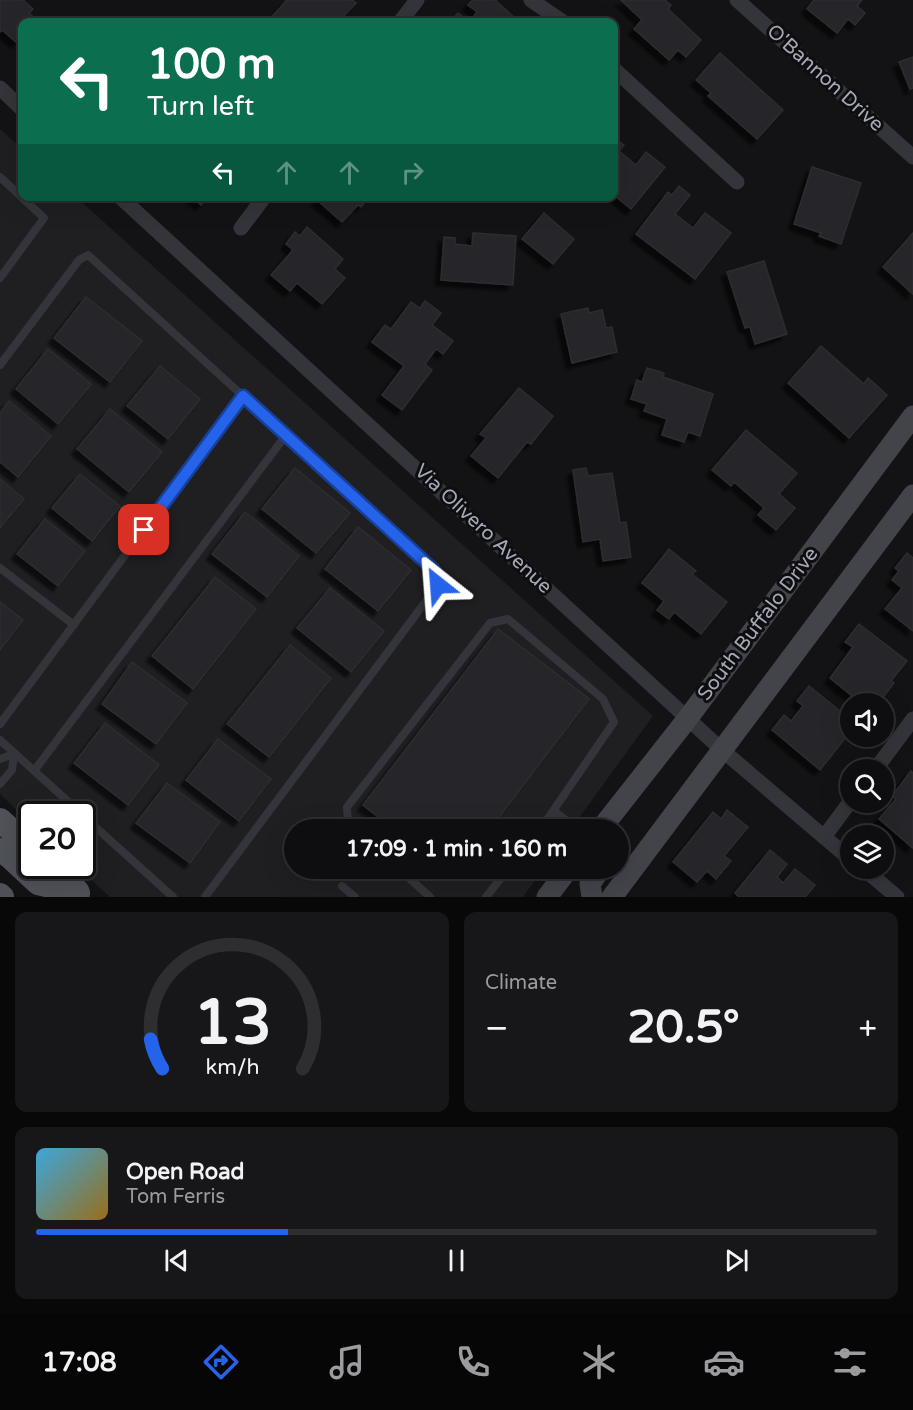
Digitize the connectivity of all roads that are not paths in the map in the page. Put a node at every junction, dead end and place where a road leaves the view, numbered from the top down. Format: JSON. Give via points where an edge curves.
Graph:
{"nodes":[{"id":1,"x":417,"y":0,"type":"edge"},
{"id":2,"x":531,"y":0,"type":"edge"},
{"id":3,"x":746,"y":3,"type":"edge"},
{"id":4,"x":403,"y":18,"type":"edge"},
{"id":5,"x":557,"y":18,"type":"edge"},
{"id":6,"x":618,"y":73,"type":"edge"},
{"id":7,"x":0,"y":88,"type":"edge"},
{"id":8,"x":18,"y":105,"type":"edge"},
{"id":9,"x":913,"y":157,"type":"edge"},
{"id":10,"x":0,"y":177,"type":"edge"},
{"id":11,"x":737,"y":182,"type":"dead end"},
{"id":12,"x":18,"y":194,"type":"edge"},
{"id":13,"x":26,"y":201,"type":"edge"},
{"id":14,"x":124,"y":201,"type":"edge"},
{"id":15,"x":261,"y":201,"type":"edge"},
{"id":16,"x":241,"y":228,"type":"dead end"},
{"id":17,"x":0,"y":278,"type":"edge"},
{"id":18,"x":0,"y":365,"type":"edge"},
{"id":19,"x":243,"y":396,"type":"junction"},
{"id":20,"x":913,"y":416,"type":"edge"},
{"id":21,"x":286,"y":435,"type":"junction"},
{"id":22,"x":913,"y":495,"type":"edge"},
{"id":23,"x":0,"y":568,"type":"edge"},
{"id":24,"x":74,"y":625,"type":"junction"},
{"id":25,"x":688,"y":718,"type":"junction"},
{"id":26,"x":913,"y":719,"type":"edge"},
{"id":27,"x":0,"y":724,"type":"edge"},
{"id":28,"x":0,"y":740,"type":"edge"},
{"id":29,"x":722,"y":750,"type":"junction"},
{"id":30,"x":14,"y":754,"type":"junction"},
{"id":31,"x":0,"y":759,"type":"edge"},
{"id":32,"x":883,"y":759,"type":"edge"},
{"id":33,"x":34,"y":771,"type":"junction"},
{"id":34,"x":0,"y":784,"type":"edge"},
{"id":35,"x":67,"y":801,"type":"edge"},
{"id":36,"x":554,"y":811,"type":"junction"},
{"id":37,"x":842,"y":813,"type":"edge"},
{"id":38,"x":347,"y":819,"type":"edge"},
{"id":39,"x":548,"y":819,"type":"edge"},
{"id":40,"x":564,"y":819,"type":"edge"},
{"id":41,"x":609,"y":819,"type":"edge"},
{"id":42,"x":0,"y":820,"type":"edge"},
{"id":43,"x":96,"y":828,"type":"edge"},
{"id":44,"x":18,"y":836,"type":"edge"},
{"id":45,"x":824,"y":837,"type":"junction"},
{"id":46,"x":0,"y":850,"type":"edge"},
{"id":47,"x":840,"y":851,"type":"edge"},
{"id":48,"x":63,"y":879,"type":"edge"},
{"id":49,"x":410,"y":879,"type":"edge"},
{"id":50,"x":500,"y":879,"type":"edge"},
{"id":51,"x":561,"y":879,"type":"edge"},
{"id":52,"x":593,"y":879,"type":"edge"},
{"id":53,"x":876,"y":879,"type":"edge"},
{"id":54,"x":342,"y":886,"type":"dead end"},
{"id":55,"x":81,"y":895,"type":"edge"},
{"id":56,"x":173,"y":897,"type":"edge"},
{"id":57,"x":205,"y":897,"type":"edge"},
{"id":58,"x":355,"y":897,"type":"edge"},
{"id":59,"x":430,"y":897,"type":"edge"},
{"id":60,"x":486,"y":897,"type":"edge"},
{"id":61,"x":547,"y":897,"type":"edge"},
{"id":62,"x":592,"y":897,"type":"edge"},
{"id":63,"x":613,"y":897,"type":"edge"},
{"id":64,"x":897,"y":897,"type":"edge"}],
"edges":[{"from":1,"to":4,"type":"street"},
{"from":2,"to":5,"type":"street"},
{"from":3,"to":9,"type":"street","name":"O'Bannon Drive"},
{"from":6,"to":11,"type":"street"},
{"from":7,"to":8,"type":"street"},
{"from":10,"to":12,"type":"lane"},
{"from":13,"to":17,"type":"lane","via":[[44,218]]},
{"from":14,"to":25,"type":"street","name":"Via Olivero Avenue"},
{"from":15,"to":16,"type":"street"},
{"from":18,"to":19,"type":"lane","via":[[79,260],[88,255]]},
{"from":19,"to":21,"type":"lane"},
{"from":19,"to":24,"type":"lane"},
{"from":20,"to":25,"type":"main road","name":"South Buffalo Drive"},
{"from":21,"to":33,"type":"lane"},
{"from":21,"to":57,"type":"lane","via":[[434,570],[438,585]]},
{"from":22,"to":29,"type":"main road"},
{"from":23,"to":24,"type":"lane"},
{"from":24,"to":27,"type":"lane"},
{"from":25,"to":29,"type":"street","name":"Via Olivero Avenue"},
{"from":25,"to":41,"type":"main road","name":"South Buffalo Drive"},
{"from":26,"to":32,"type":"street"},
{"from":28,"to":30,"type":"lane"},
{"from":29,"to":45,"type":"street","name":"Via Olivero Avenue"},
{"from":29,"to":63,"type":"main road"},
{"from":30,"to":31,"type":"lane"},
{"from":30,"to":33,"type":"lane"},
{"from":30,"to":34,"type":"lane","via":[[12,770]]},
{"from":33,"to":35,"type":"lane"},
{"from":36,"to":38,"type":"lane","via":[[614,722],[603,699],[508,619],[490,622],[346,807]]},
{"from":36,"to":39,"type":"lane"},
{"from":36,"to":40,"type":"lane"},
{"from":37,"to":45,"type":"street"},
{"from":42,"to":44,"type":"main road"},
{"from":43,"to":56,"type":"lane"},
{"from":45,"to":47,"type":"street","name":"Via Olivero Avenue"},
{"from":46,"to":55,"type":"main road","via":[[38,883]]},
{"from":48,"to":55,"type":"main road"},
{"from":49,"to":59,"type":"lane"},
{"from":50,"to":60,"type":"lane"},
{"from":51,"to":61,"type":"main road"},
{"from":52,"to":62,"type":"main road","via":[[590,884]]},
{"from":53,"to":64,"type":"street"},
{"from":54,"to":58,"type":"lane"}]}
